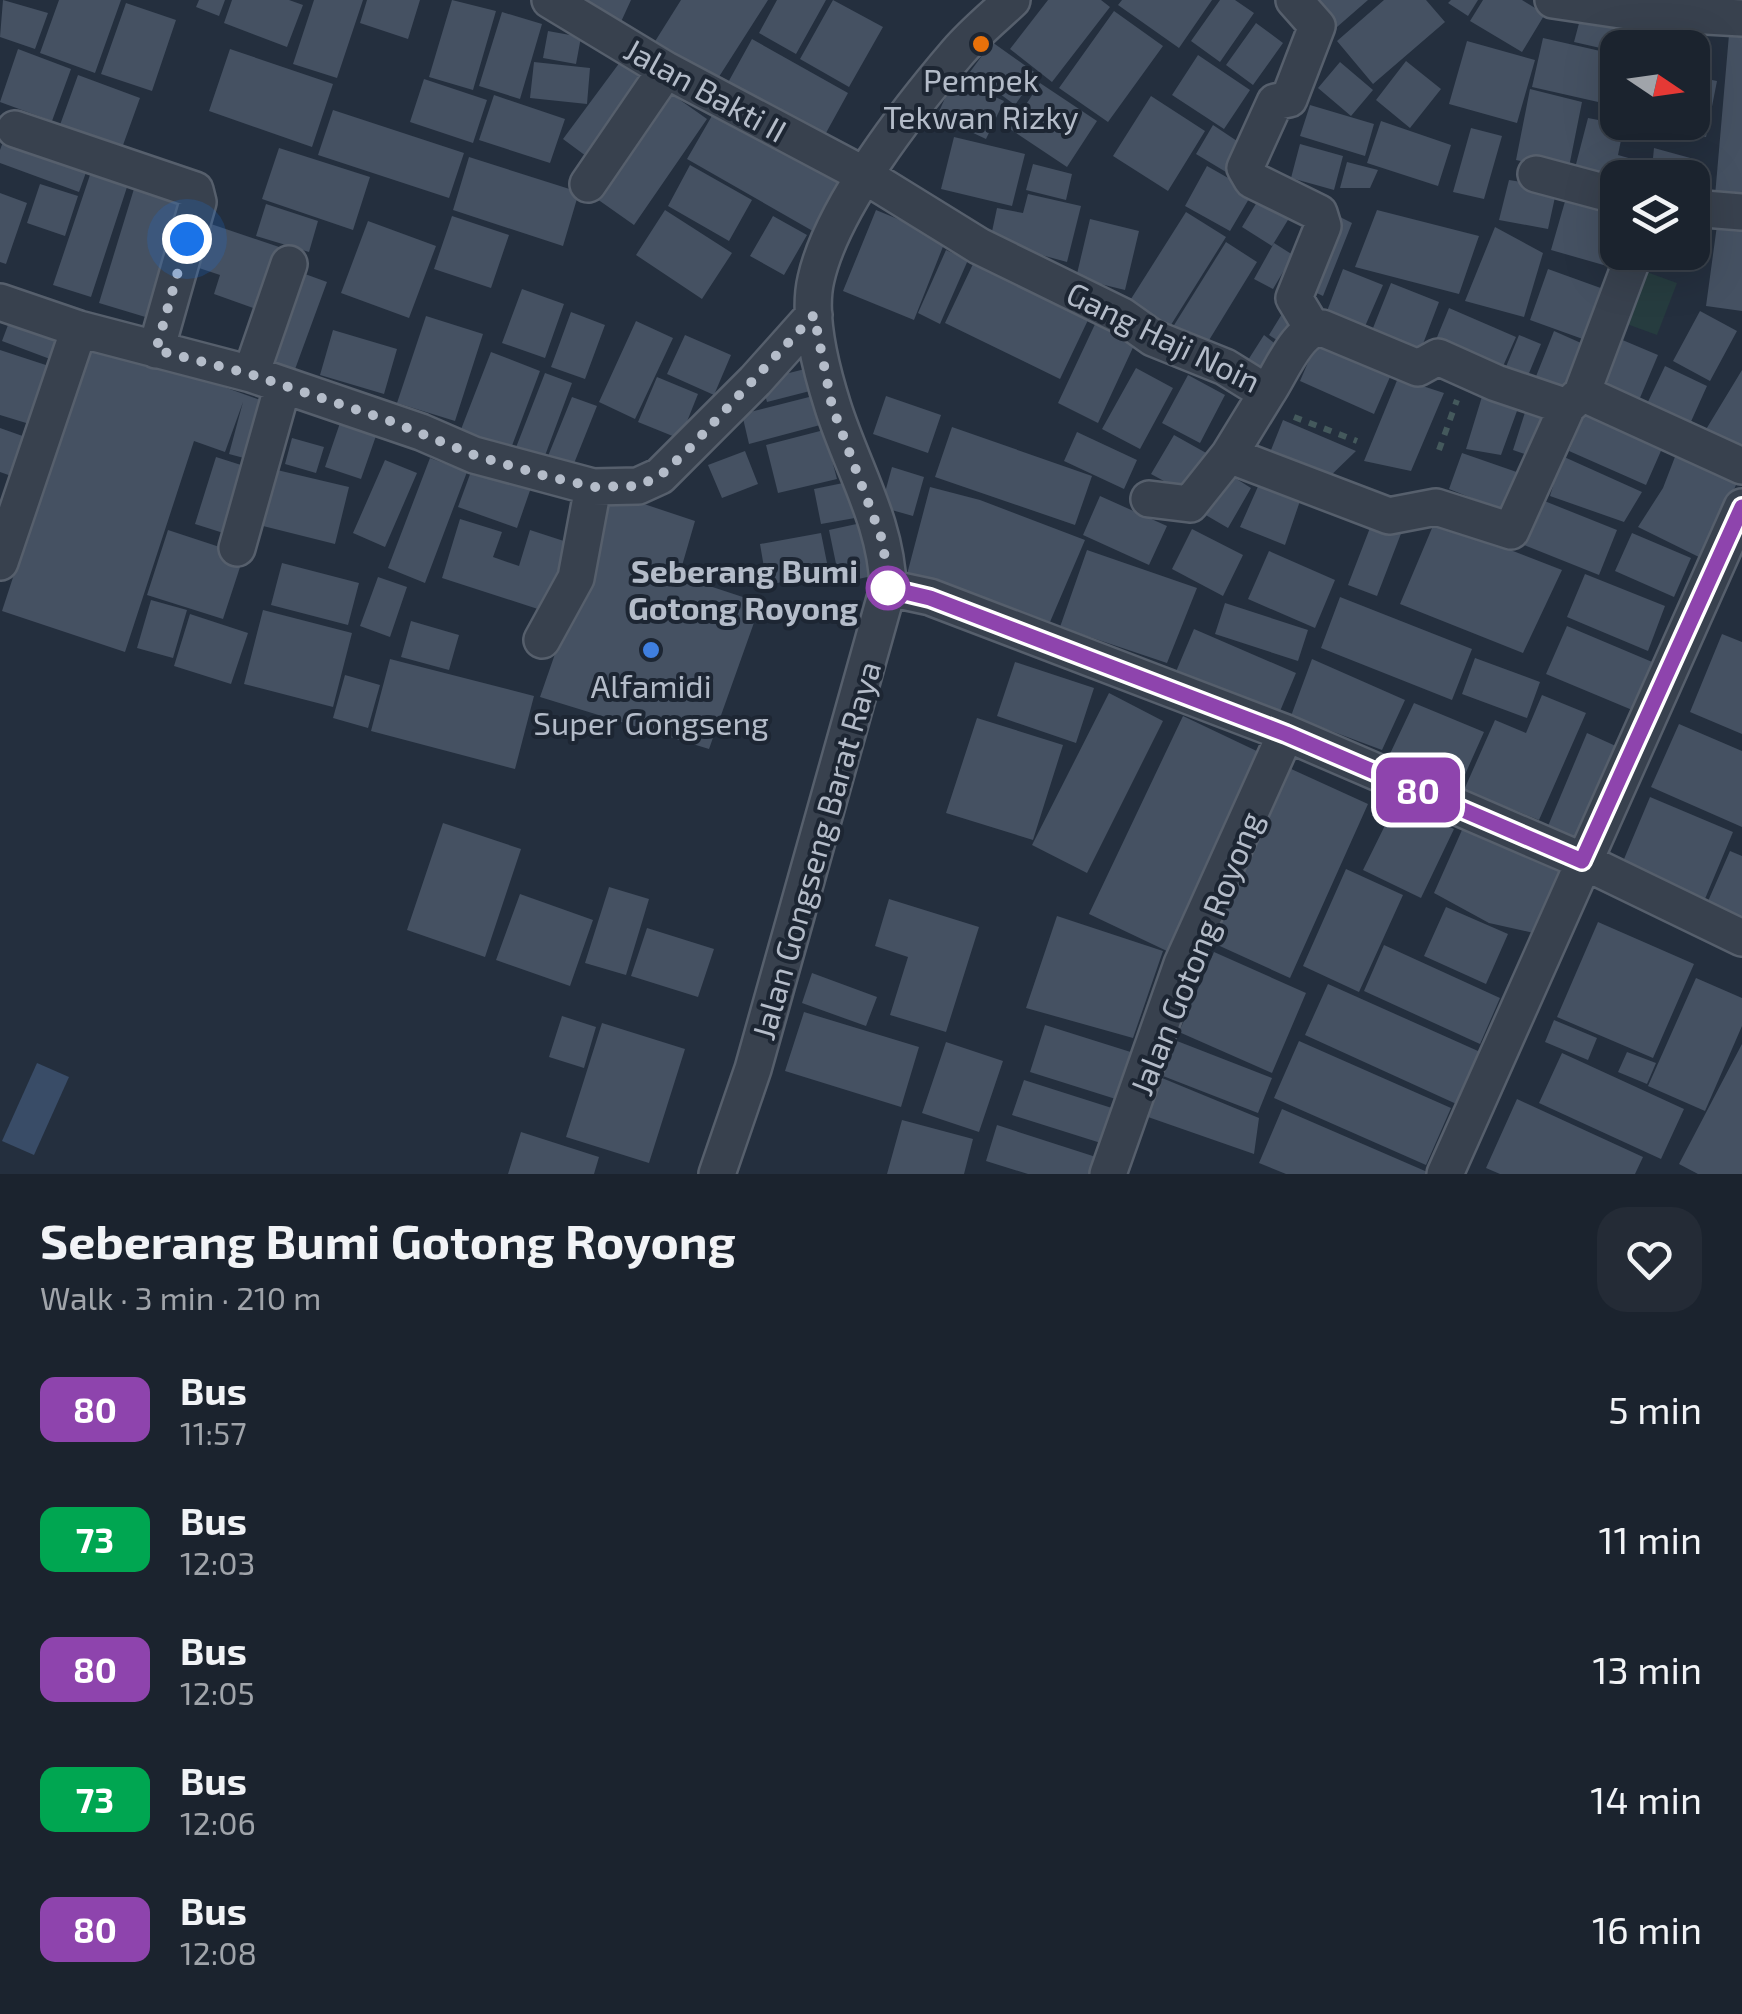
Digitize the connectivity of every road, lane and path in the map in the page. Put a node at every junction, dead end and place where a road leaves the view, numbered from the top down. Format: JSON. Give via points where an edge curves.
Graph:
{"nodes":[{"id":1,"x":550,"y":0,"type":"edge"},
{"id":2,"x":1012,"y":0,"type":"edge"},
{"id":3,"x":1294,"y":0,"type":"edge"},
{"id":4,"x":1552,"y":0,"type":"edge"},
{"id":5,"x":1742,"y":18,"type":"edge"},
{"id":6,"x":666,"y":70,"type":"junction"},
{"id":7,"x":15,"y":129,"type":"dead end"},
{"id":8,"x":1536,"y":174,"type":"dead end"},
{"id":9,"x":864,"y":175,"type":"junction"},
{"id":10,"x":588,"y":184,"type":"dead end"},
{"id":11,"x":1600,"y":191,"type":"edge"},
{"id":12,"x":1710,"y":209,"type":"edge"},
{"id":13,"x":1742,"y":212,"type":"edge"},
{"id":14,"x":289,"y":264,"type":"dead end"},
{"id":15,"x":1627,"y":270,"type":"edge"},
{"id":16,"x":0,"y":302,"type":"edge"},
{"id":17,"x":814,"y":315,"type":"junction"},
{"id":18,"x":1312,"y":328,"type":"junction"},
{"id":19,"x":78,"y":329,"type":"junction"},
{"id":20,"x":156,"y":350,"type":"junction"},
{"id":21,"x":1468,"y":370,"type":"junction"},
{"id":22,"x":267,"y":380,"type":"junction"},
{"id":23,"x":1264,"y":398,"type":"junction"},
{"id":24,"x":1575,"y":400,"type":"junction"},
{"id":25,"x":1357,"y":441,"type":"dead end"},
{"id":26,"x":1439,"y":450,"type":"dead end"},
{"id":27,"x":1228,"y":455,"type":"junction"},
{"id":28,"x":1742,"y":466,"type":"edge"},
{"id":29,"x":594,"y":487,"type":"junction"},
{"id":30,"x":1149,"y":500,"type":"dead end"},
{"id":31,"x":1742,"y":507,"type":"edge"},
{"id":32,"x":237,"y":548,"type":"dead end"},
{"id":33,"x":0,"y":562,"type":"edge"},
{"id":34,"x":888,"y":588,"type":"junction"},
{"id":35,"x":542,"y":640,"type":"dead end"},
{"id":36,"x":1286,"y":734,"type":"junction"},
{"id":37,"x":1582,"y":861,"type":"junction"},
{"id":38,"x":1742,"y":938,"type":"edge"},
{"id":39,"x":717,"y":1174,"type":"edge"},
{"id":40,"x":1108,"y":1174,"type":"edge"},
{"id":41,"x":1446,"y":1174,"type":"edge"}],
"edges":[{"from":1,"to":6,"type":"street","name":"Jalan Bakti II"},
{"from":2,"to":9,"type":"street","name":"Jalan Gongseng Barat Raya","via":[[958,50]]},
{"from":3,"to":18,"type":"street","via":[[1317,26],[1289,99],[1275,102],[1245,168],[1252,180],[1318,213],[1323,226],[1294,298]]},
{"from":4,"to":5,"type":"street"},
{"from":6,"to":9,"type":"street","name":"Jalan Bakti II"},
{"from":6,"to":10,"type":"street"},
{"from":7,"to":20,"type":"street","via":[[195,190],[198,202]]},
{"from":8,"to":11,"type":"street"},
{"from":9,"to":17,"type":"street","name":"Jalan Gongseng Barat Raya","via":[[828,242],[815,281]]},
{"from":9,"to":23,"type":"street","name":"Gang Haji Noin","via":[[979,246],[1153,338],[1225,367]]},
{"from":12,"to":13,"type":"street"},
{"from":14,"to":22,"type":"street"},
{"from":15,"to":24,"type":"street"},
{"from":16,"to":19,"type":"street"},
{"from":17,"to":29,"type":"street","via":[[660,476],[638,486]]},
{"from":17,"to":34,"type":"street","name":"Jalan Gongseng Barat Raya","via":[[832,406],[883,542]]},
{"from":18,"to":21,"type":"street","via":[[1418,368],[1438,356]]},
{"from":18,"to":23,"type":"street","name":"Gang Haji Noin"},
{"from":19,"to":20,"type":"street"},
{"from":19,"to":33,"type":"street"},
{"from":20,"to":22,"type":"street"},
{"from":21,"to":24,"type":"street"},
{"from":21,"to":26,"type":"path"},
{"from":22,"to":29,"type":"street","via":[[474,455]]},
{"from":22,"to":32,"type":"street"},
{"from":23,"to":25,"type":"path"},
{"from":23,"to":27,"type":"street"},
{"from":24,"to":27,"type":"street","via":[[1511,531],[1436,506],[1389,516]]},
{"from":24,"to":28,"type":"street"},
{"from":27,"to":30,"type":"street","via":[[1190,504]]},
{"from":29,"to":35,"type":"street","via":[[576,578]]},
{"from":31,"to":37,"type":"street"},
{"from":34,"to":36,"type":"street","via":[[930,598]]},
{"from":34,"to":39,"type":"street","name":"Jalan Gongseng Barat Raya","via":[[753,1069]]},
{"from":36,"to":37,"type":"street"},
{"from":36,"to":40,"type":"street","name":"Jalan Gotong Royong","via":[[1182,964]]},
{"from":37,"to":38,"type":"street"},
{"from":37,"to":41,"type":"street"}]}
